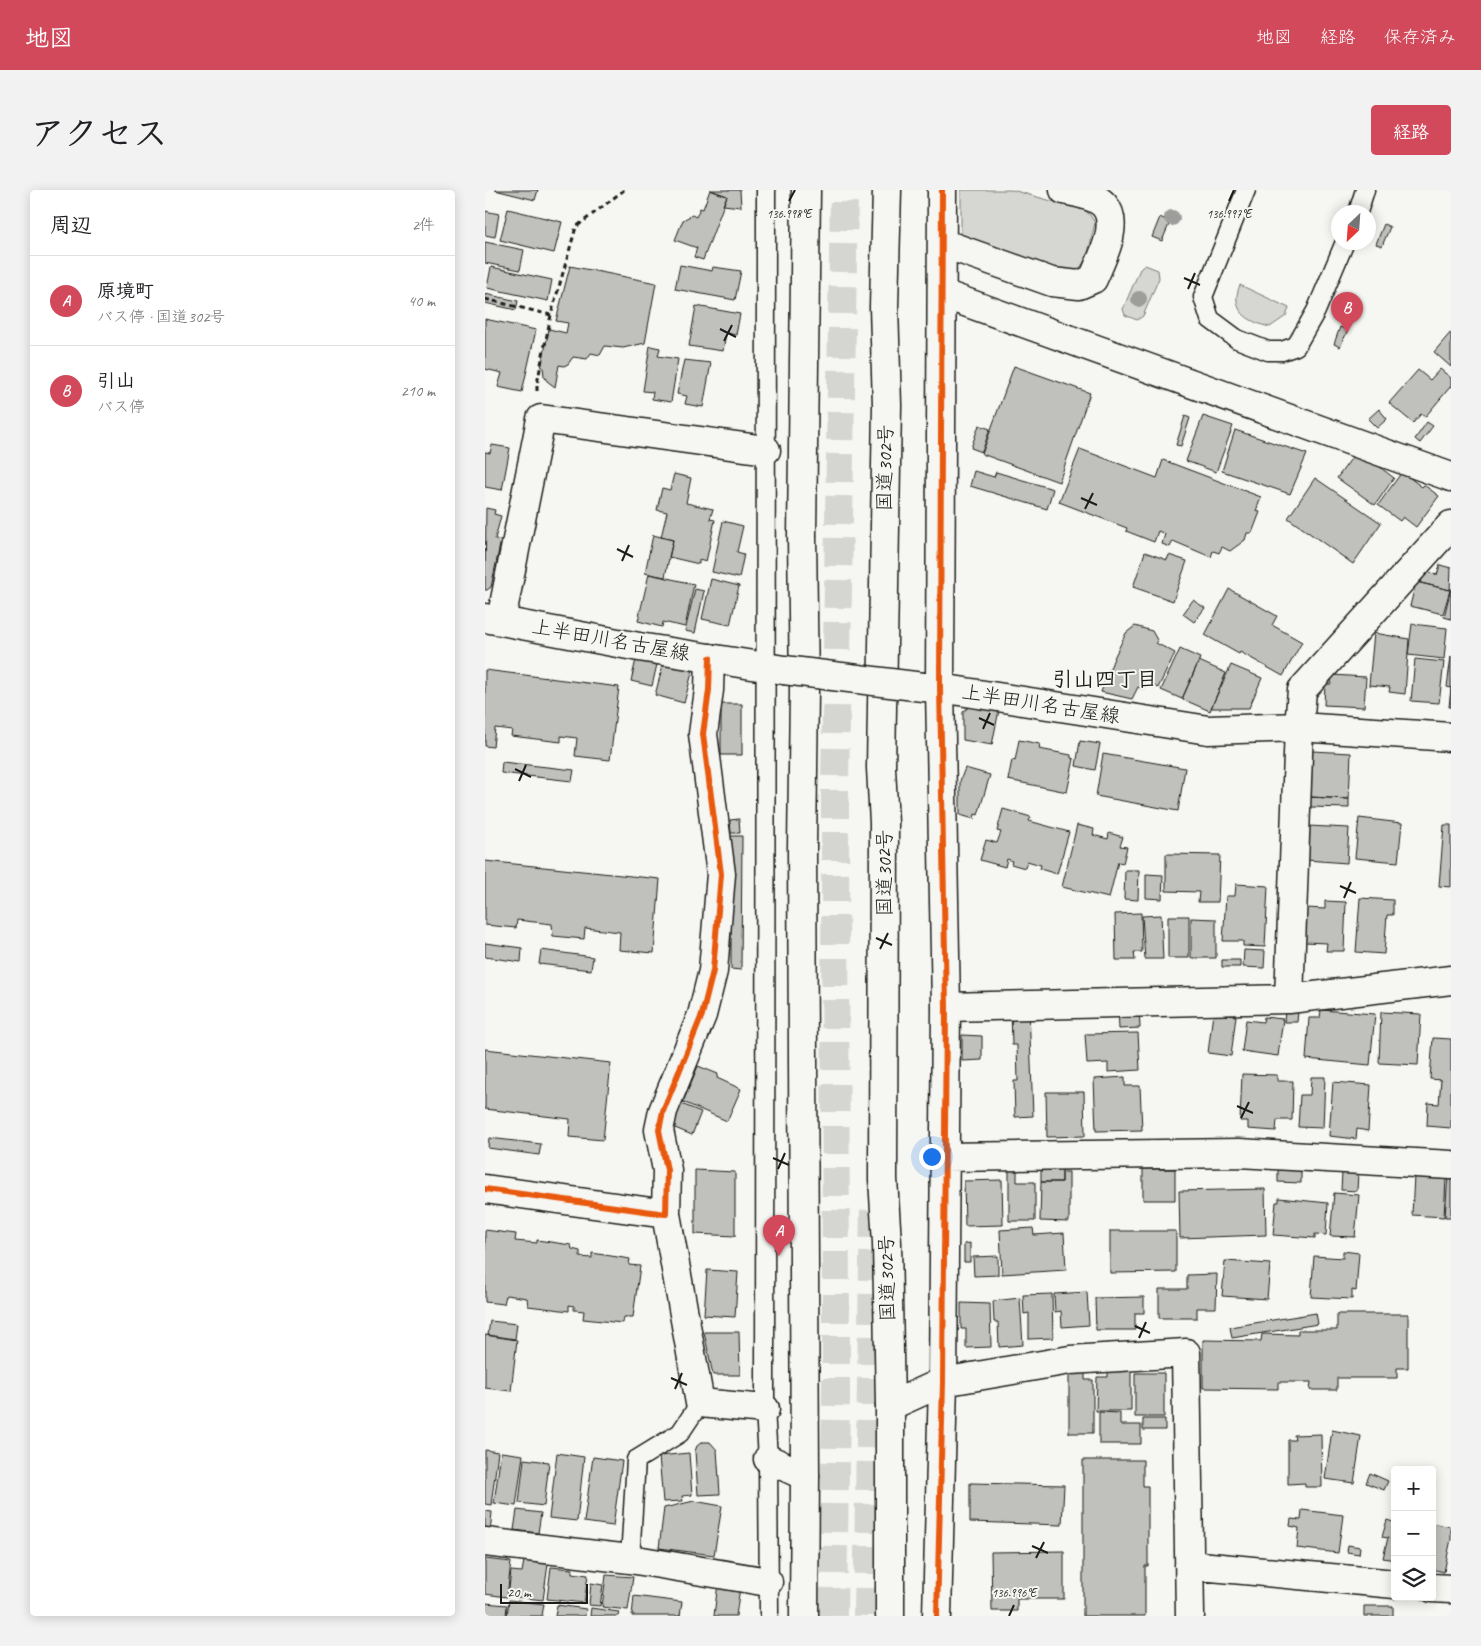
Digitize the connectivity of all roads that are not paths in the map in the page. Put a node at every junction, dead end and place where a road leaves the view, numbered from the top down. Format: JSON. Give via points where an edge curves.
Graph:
{"nodes":[{"id":1,"x":766,"y":190,"type":"edge"},
{"id":2,"x":806,"y":190,"type":"edge"},
{"id":3,"x":887,"y":190,"type":"edge"},
{"id":4,"x":943,"y":190,"type":"edge"},
{"id":5,"x":1065,"y":190,"type":"edge"},
{"id":6,"x":1246,"y":190,"type":"edge"},
{"id":7,"x":1365,"y":190,"type":"edge"},
{"id":8,"x":1360,"y":205,"type":"edge"},
{"id":9,"x":943,"y":243,"type":"junction"},
{"id":10,"x":1342,"y":250,"type":"edge"},
{"id":11,"x":943,"y":294,"type":"junction"},
{"id":12,"x":766,"y":450,"type":"junction"},
{"id":13,"x":1451,"y":478,"type":"edge"},
{"id":14,"x":1451,"y":525,"type":"edge"},
{"id":15,"x":493,"y":619,"type":"edge"},
{"id":16,"x":710,"y":658,"type":"junction"},
{"id":17,"x":775,"y":668,"type":"junction"},
{"id":18,"x":931,"y":687,"type":"junction"},
{"id":19,"x":1299,"y":727,"type":"junction"},
{"id":20,"x":1451,"y":737,"type":"edge"},
{"id":21,"x":1451,"y":980,"type":"edge"},
{"id":22,"x":1289,"y":999,"type":"junction"},
{"id":23,"x":946,"y":1007,"type":"junction"},
{"id":24,"x":944,"y":1157,"type":"junction"},
{"id":25,"x":1451,"y":1165,"type":"edge"},
{"id":26,"x":485,"y":1189,"type":"edge"},
{"id":27,"x":666,"y":1214,"type":"junction"},
{"id":28,"x":943,"y":1382,"type":"junction"},
{"id":29,"x":700,"y":1403,"type":"junction"},
{"id":30,"x":890,"y":1406,"type":"junction"},
{"id":31,"x":765,"y":1409,"type":"junction"},
{"id":32,"x":767,"y":1459,"type":"junction"},
{"id":33,"x":805,"y":1476,"type":"junction"},
{"id":34,"x":485,"y":1542,"type":"edge"},
{"id":35,"x":630,"y":1558,"type":"junction"},
{"id":36,"x":1189,"y":1565,"type":"junction"},
{"id":37,"x":768,"y":1582,"type":"junction"},
{"id":38,"x":1391,"y":1584,"type":"edge"},
{"id":39,"x":1436,"y":1588,"type":"edge"},
{"id":40,"x":1451,"y":1589,"type":"edge"},
{"id":41,"x":769,"y":1613,"type":"dead end"},
{"id":42,"x":804,"y":1616,"type":"edge"},
{"id":43,"x":890,"y":1616,"type":"edge"},
{"id":44,"x":937,"y":1616,"type":"edge"},
{"id":45,"x":1189,"y":1616,"type":"edge"}],
"edges":[{"from":1,"to":12,"type":"lane"},
{"from":2,"to":33,"type":"main road","via":[[802,536]]},
{"from":3,"to":30,"type":"main road","name":"国道302号","via":[[881,768],[884,823],[883,1170]]},
{"from":4,"to":9,"type":"main road"},
{"from":5,"to":9,"type":"main road","via":[[1094,198],[1105,206],[1111,220],[1109,240],[1093,279],[1079,285],[1052,282]]},
{"from":6,"to":10,"type":"lane","via":[[1203,296],[1210,319],[1237,339],[1267,350],[1282,351],[1296,346],[1317,311]]},
{"from":7,"to":8,"type":"lane"},
{"from":9,"to":11,"type":"main road"},
{"from":11,"to":13,"type":"main road"},
{"from":11,"to":18,"type":"main road"},
{"from":12,"to":15,"type":"main road","via":[[541,419]]},
{"from":12,"to":17,"type":"lane"},
{"from":14,"to":19,"type":"main road","via":[[1302,690]]},
{"from":15,"to":16,"type":"main road","name":"上半田川名古屋線"},
{"from":16,"to":17,"type":"main road","name":"上半田川名古屋線"},
{"from":16,"to":27,"type":"main road","via":[[703,734],[721,874],[713,971],[702,1015],[663,1111],[659,1130],[667,1170]]},
{"from":17,"to":18,"type":"main road","name":"上半田川名古屋線","bridge":true},
{"from":17,"to":31,"type":"lane"},
{"from":18,"to":19,"type":"main road","name":"上半田川名古屋線","via":[[1208,730]]},
{"from":18,"to":23,"type":"main road"},
{"from":19,"to":20,"type":"main road","name":"上半田川名古屋線"},
{"from":19,"to":22,"type":"main road"},
{"from":21,"to":22,"type":"main road"},
{"from":22,"to":23,"type":"main road"},
{"from":23,"to":24,"type":"main road"},
{"from":24,"to":25,"type":"main road","via":[[1239,1153]]},
{"from":24,"to":28,"type":"main road"},
{"from":26,"to":27,"type":"main road"},
{"from":27,"to":29,"type":"main road"},
{"from":28,"to":30,"type":"main road"},
{"from":28,"to":36,"type":"main road","via":[[1070,1360],[1186,1353]]},
{"from":28,"to":44,"type":"main road"},
{"from":29,"to":31,"type":"main road"},
{"from":29,"to":35,"type":"lane","via":[[680,1434],[636,1460]]},
{"from":30,"to":43,"type":"main road","name":"国道302号"},
{"from":31,"to":32,"type":"lane"},
{"from":32,"to":33,"type":"main road"},
{"from":32,"to":37,"type":"lane"},
{"from":33,"to":42,"type":"main road"},
{"from":34,"to":35,"type":"main road"},
{"from":35,"to":37,"type":"main road"},
{"from":36,"to":38,"type":"main road"},
{"from":36,"to":45,"type":"main road"},
{"from":37,"to":41,"type":"lane"},
{"from":39,"to":40,"type":"main road"}]}
